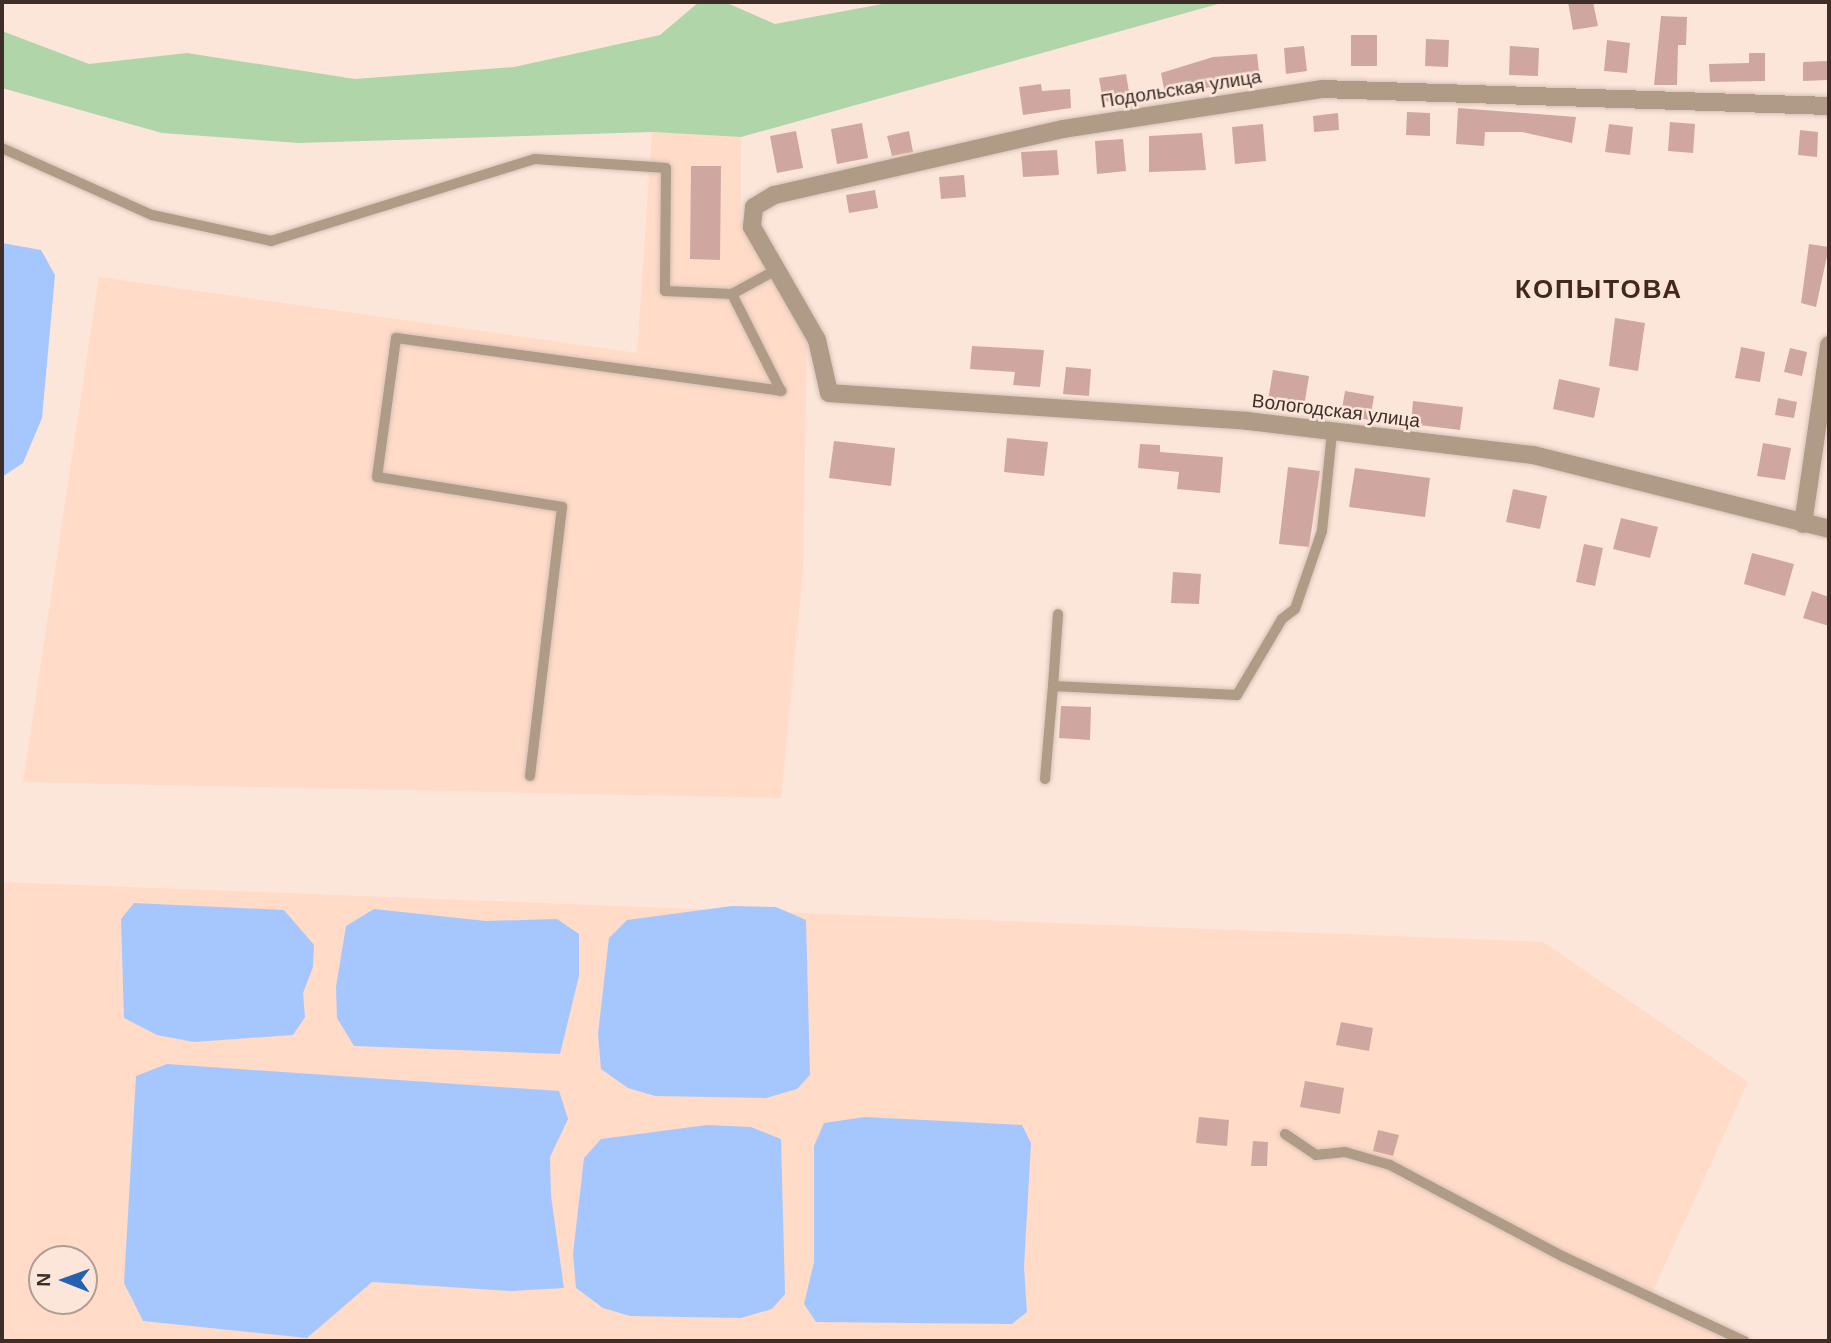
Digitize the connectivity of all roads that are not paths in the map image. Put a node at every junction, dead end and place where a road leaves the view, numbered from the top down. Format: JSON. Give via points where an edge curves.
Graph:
{"nodes":[{"id":1,"x":1829,"y":106,"type":"edge"},
{"id":2,"x":2,"y":148,"type":"edge"},
{"id":3,"x":776,"y":270,"type":"junction"},
{"id":4,"x":732,"y":294,"type":"junction"},
{"id":5,"x":1829,"y":345,"type":"edge"},
{"id":6,"x":828,"y":393,"type":"joint"},
{"id":7,"x":1332,"y":432,"type":"junction"},
{"id":8,"x":1803,"y":524,"type":"junction"},
{"id":9,"x":1829,"y":529,"type":"edge"},
{"id":10,"x":1058,"y":614,"type":"dead end"},
{"id":11,"x":1053,"y":686,"type":"junction"},
{"id":12,"x":530,"y":776,"type":"dead end"},
{"id":13,"x":1045,"y":779,"type":"dead end"},
{"id":14,"x":1285,"y":1134,"type":"dead end"},
{"id":15,"x":1744,"y":1341,"type":"edge"}],
"edges":[{"from":1,"to":3,"type":"street","name":"Подольская улица","via":[[1322,89],[1063,129],[774,195],[754,207],[752,227]]},
{"from":2,"to":4,"type":"lane","via":[[152,215],[271,240],[535,159],[666,167],[665,291]]},
{"from":3,"to":4,"type":"lane"},
{"from":3,"to":6,"type":"street","name":"Подольская улица","via":[[817,340]]},
{"from":4,"to":12,"type":"lane","via":[[780,391],[396,338],[377,477],[562,507]]},
{"from":5,"to":8,"type":"street"},
{"from":6,"to":7,"type":"street","name":"Вологодская улица","via":[[1247,421]]},
{"from":7,"to":8,"type":"street","name":"Вологодская улица","via":[[1533,455]]},
{"from":7,"to":11,"type":"lane","via":[[1322,531],[1296,609],[1282,619],[1237,695]]},
{"from":8,"to":9,"type":"street","name":"Вологодская улица"},
{"from":10,"to":11,"type":"lane"},
{"from":11,"to":13,"type":"lane"},
{"from":14,"to":15,"type":"lane","via":[[1316,1155],[1345,1152],[1390,1165],[1564,1257]]}]}
